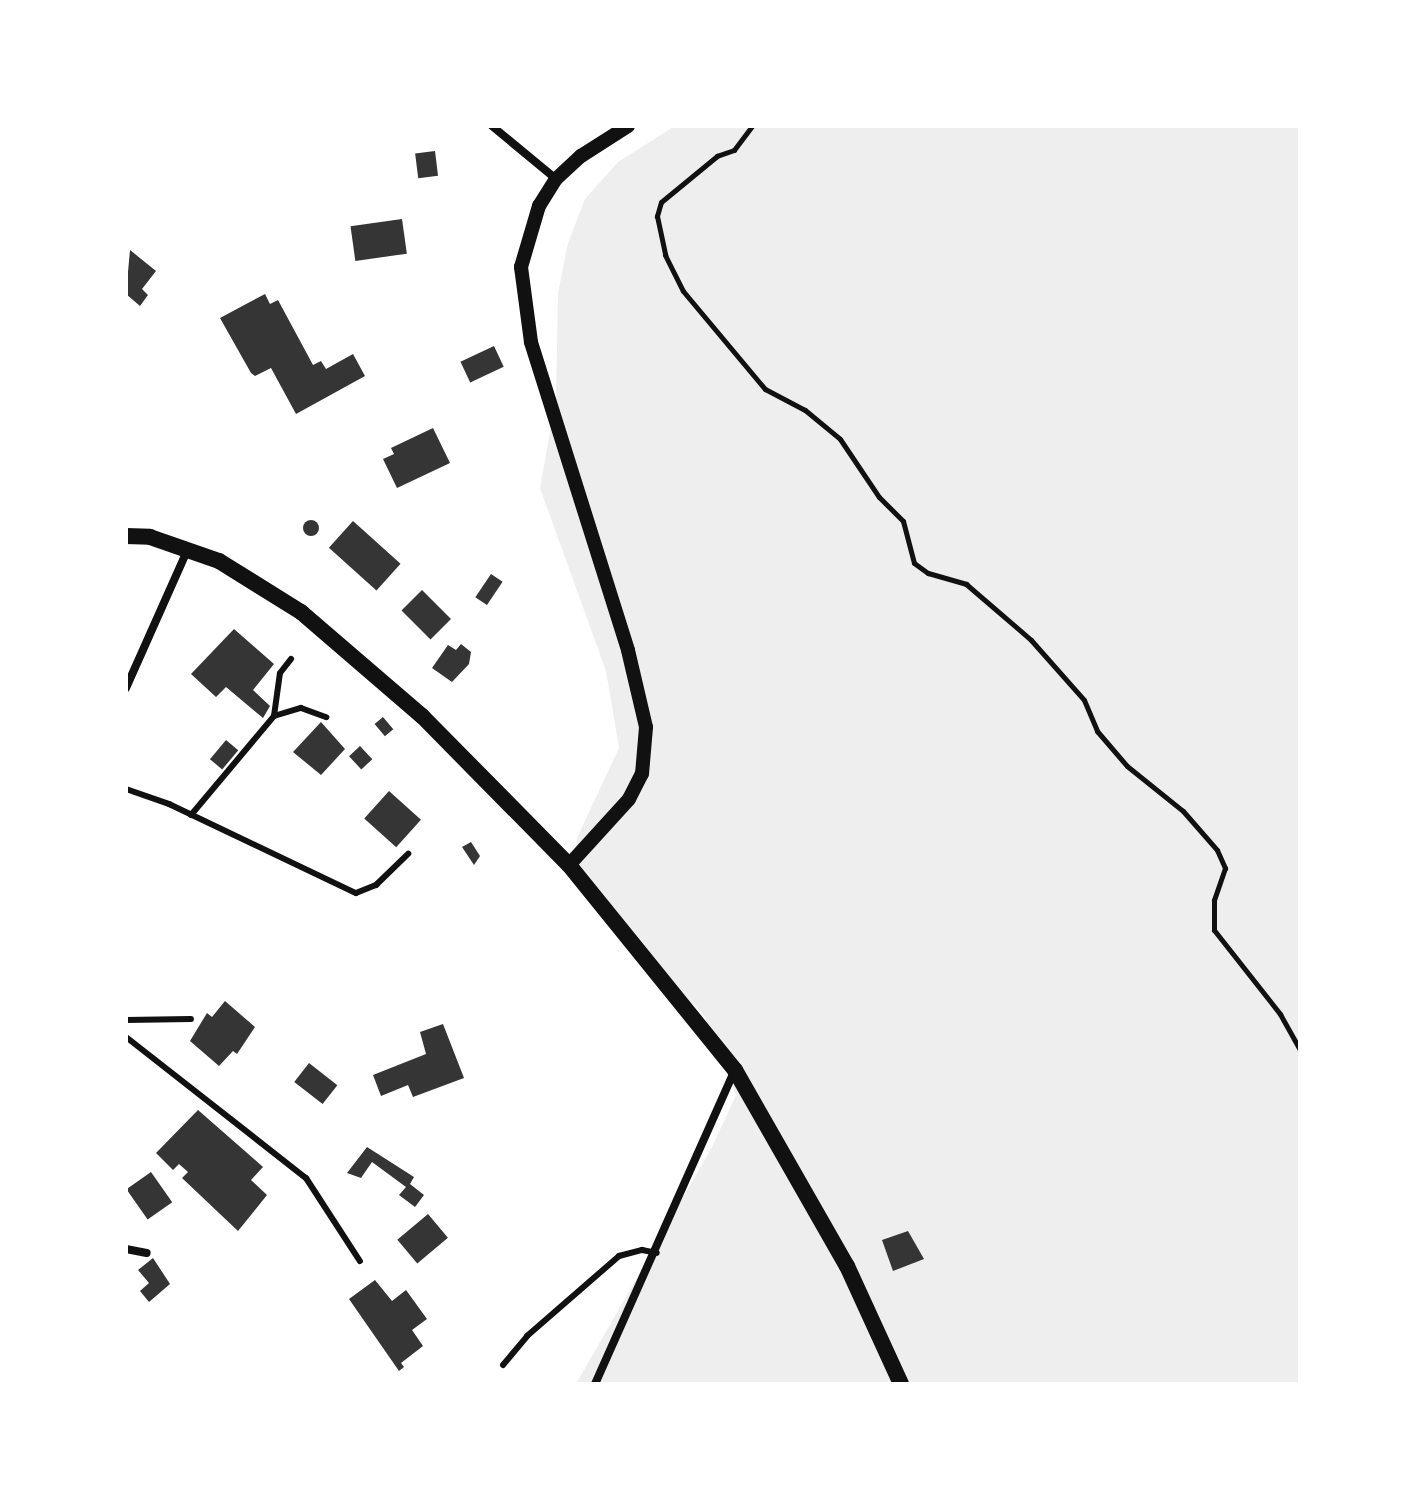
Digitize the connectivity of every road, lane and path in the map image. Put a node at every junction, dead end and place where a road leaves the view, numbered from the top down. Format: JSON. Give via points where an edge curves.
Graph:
{"nodes":[{"id":1,"x":492,"y":126,"type":"edge"},
{"id":2,"x":628,"y":126,"type":"edge"},
{"id":3,"x":752,"y":126,"type":"edge"},
{"id":4,"x":556,"y":179,"type":"junction"},
{"id":5,"x":126,"y":536,"type":"edge"},
{"id":6,"x":188,"y":548,"type":"junction"},
{"id":7,"x":291,"y":659,"type":"dead end"},
{"id":8,"x":126,"y":688,"type":"edge"},
{"id":9,"x":274,"y":716,"type":"junction"},
{"id":10,"x":326,"y":717,"type":"dead end"},
{"id":11,"x":126,"y":789,"type":"edge"},
{"id":12,"x":191,"y":815,"type":"junction"},
{"id":13,"x":408,"y":854,"type":"dead end"},
{"id":14,"x":569,"y":865,"type":"junction"},
{"id":15,"x":191,"y":1019,"type":"dead end"},
{"id":16,"x":126,"y":1020,"type":"edge"},
{"id":17,"x":126,"y":1037,"type":"edge"},
{"id":18,"x":1300,"y":1050,"type":"edge"},
{"id":19,"x":735,"y":1070,"type":"junction"},
{"id":20,"x":126,"y":1249,"type":"edge"},
{"id":21,"x":147,"y":1253,"type":"dead end"},
{"id":22,"x":657,"y":1253,"type":"junction"},
{"id":23,"x":360,"y":1261,"type":"dead end"},
{"id":24,"x":503,"y":1365,"type":"dead end"},
{"id":25,"x":595,"y":1384,"type":"edge"},
{"id":26,"x":901,"y":1384,"type":"edge"}],
"edges":[{"from":1,"to":4,"type":"street"},
{"from":2,"to":4,"type":"street"},
{"from":3,"to":18,"type":"path","via":[[734,150],[717,156],[661,202],[657,216],[665,255],[683,291],[765,389],[805,410],[840,439],[879,497],[903,521],[914,563],[928,573],[966,584],[1031,640],[1084,700],[1097,731],[1127,766],[1183,811],[1217,850],[1225,868],[1214,900],[1214,930],[1280,1014]]},
{"from":4,"to":14,"type":"street","via":[[528,235],[521,267],[523,307],[642,699],[646,727],[642,774],[629,799]]},
{"from":5,"to":6,"type":"main road"},
{"from":6,"to":8,"type":"street"},
{"from":6,"to":14,"type":"main road","via":[[250,579],[320,627],[422,716]]},
{"from":7,"to":9,"type":"lane","via":[[280,673]]},
{"from":9,"to":10,"type":"lane","via":[[301,708]]},
{"from":9,"to":12,"type":"lane"},
{"from":11,"to":12,"type":"lane"},
{"from":12,"to":13,"type":"lane","via":[[356,893],[376,885]]},
{"from":14,"to":19,"type":"main road"},
{"from":15,"to":16,"type":"lane"},
{"from":17,"to":23,"type":"lane","via":[[306,1178]]},
{"from":19,"to":22,"type":"street"},
{"from":19,"to":26,"type":"main road","via":[[847,1266]]},
{"from":20,"to":21,"type":"street"},
{"from":22,"to":24,"type":"lane","via":[[642,1250],[619,1256],[527,1336]]},
{"from":22,"to":25,"type":"street"}]}
